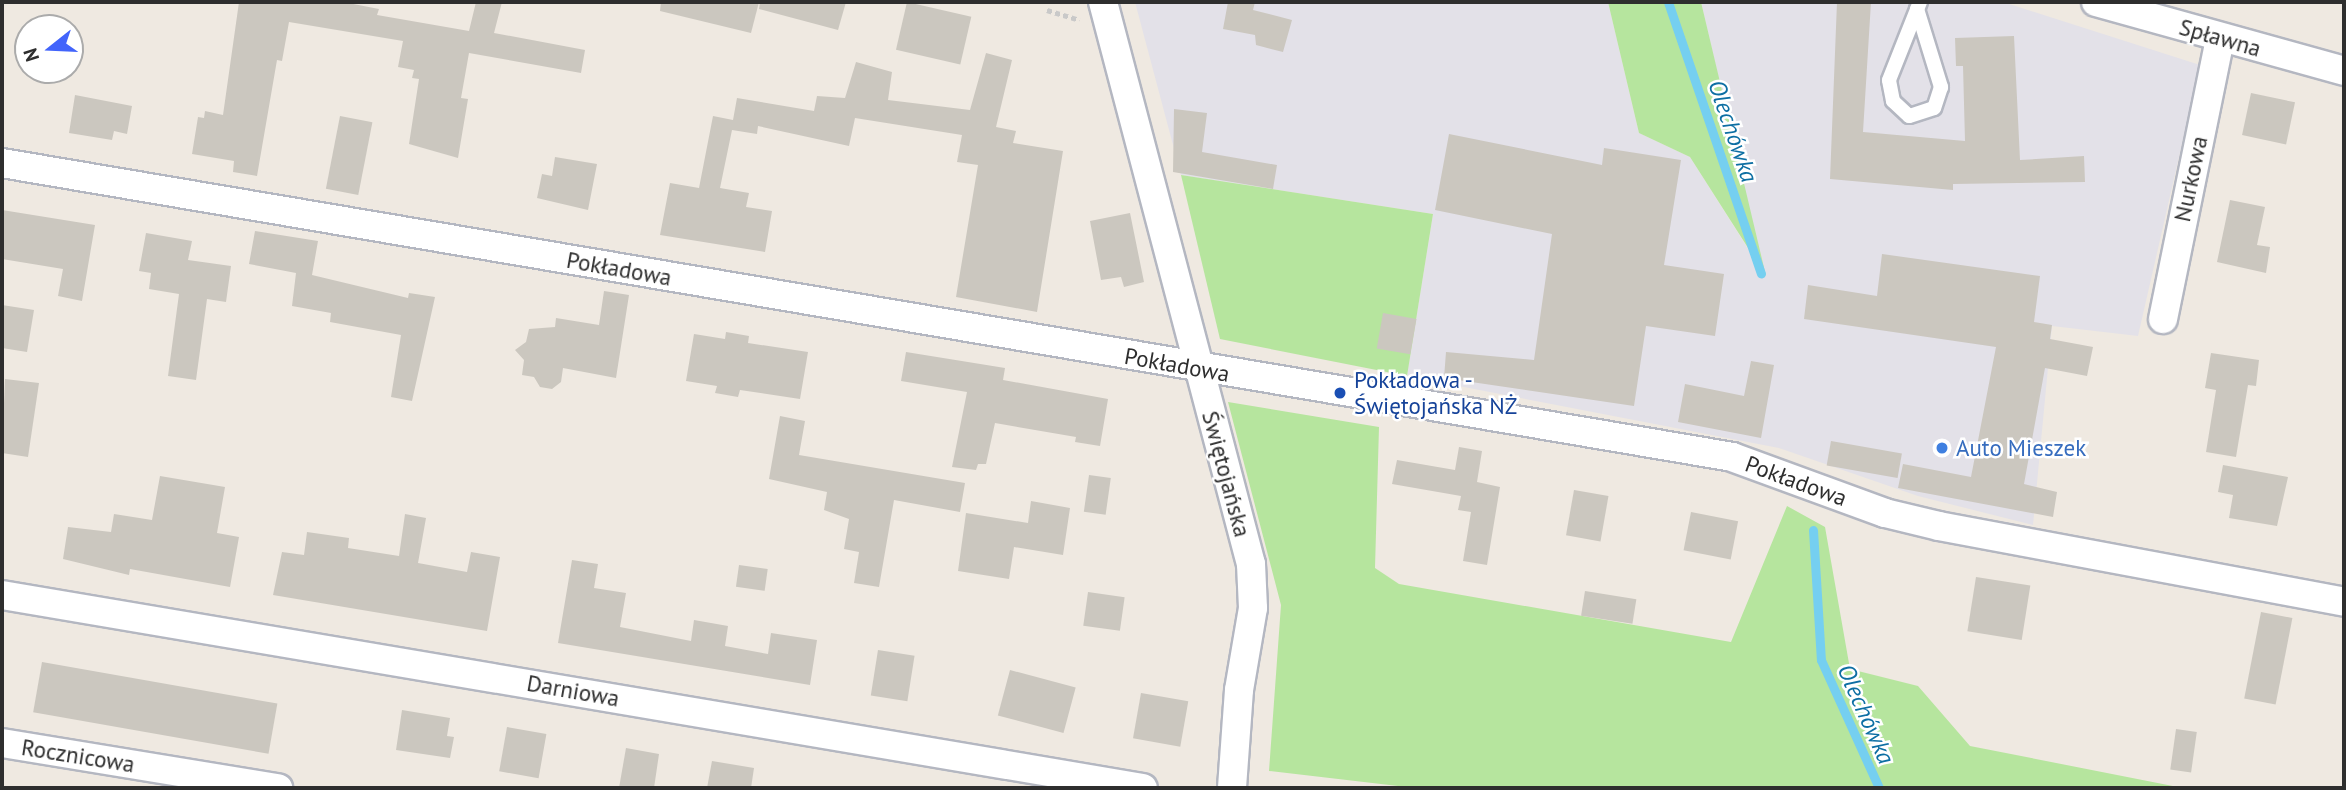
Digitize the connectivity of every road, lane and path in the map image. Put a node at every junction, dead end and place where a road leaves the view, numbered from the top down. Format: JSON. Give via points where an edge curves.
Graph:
{"nodes":[{"id":1,"x":2096,"y":2,"type":"edge"},
{"id":2,"x":1919,"y":5,"type":"edge"},
{"id":3,"x":1047,"y":10,"type":"dead end"},
{"id":4,"x":1096,"y":13,"type":"edge"},
{"id":5,"x":2220,"y":40,"type":"junction"},
{"id":6,"x":2344,"y":71,"type":"edge"},
{"id":7,"x":2,"y":163,"type":"edge"},
{"id":8,"x":2162,"y":319,"type":"dead end"},
{"id":9,"x":1200,"y":369,"type":"junction"},
{"id":10,"x":2,"y":595,"type":"edge"},
{"id":11,"x":2344,"y":601,"type":"edge"},
{"id":12,"x":2,"y":743,"type":"edge"},
{"id":13,"x":278,"y":788,"type":"edge"},
{"id":14,"x":1143,"y":788,"type":"edge"},
{"id":15,"x":1232,"y":788,"type":"edge"}],
"edges":[{"from":1,"to":5,"type":"street","name":"Spławna"},
{"from":2,"to":2,"type":"lane","via":[[1889,80],[1893,101],[1909,116],[1934,108],[1941,87]]},
{"from":3,"to":4,"type":"path"},
{"from":4,"to":9,"type":"street","name":"Świętojańska"},
{"from":5,"to":6,"type":"street","name":"Spławna"},
{"from":5,"to":8,"type":"street","name":"Nurkowa"},
{"from":7,"to":9,"type":"street","name":"Pokładowa"},
{"from":9,"to":11,"type":"street","name":"Pokładowa","via":[[1731,457],[1885,513]]},
{"from":9,"to":15,"type":"street","name":"Świętojańska","via":[[1251,564],[1253,589],[1233,740]]},
{"from":10,"to":14,"type":"street","name":"Darniowa"},
{"from":12,"to":13,"type":"street","name":"Rocznicowa"}]}
